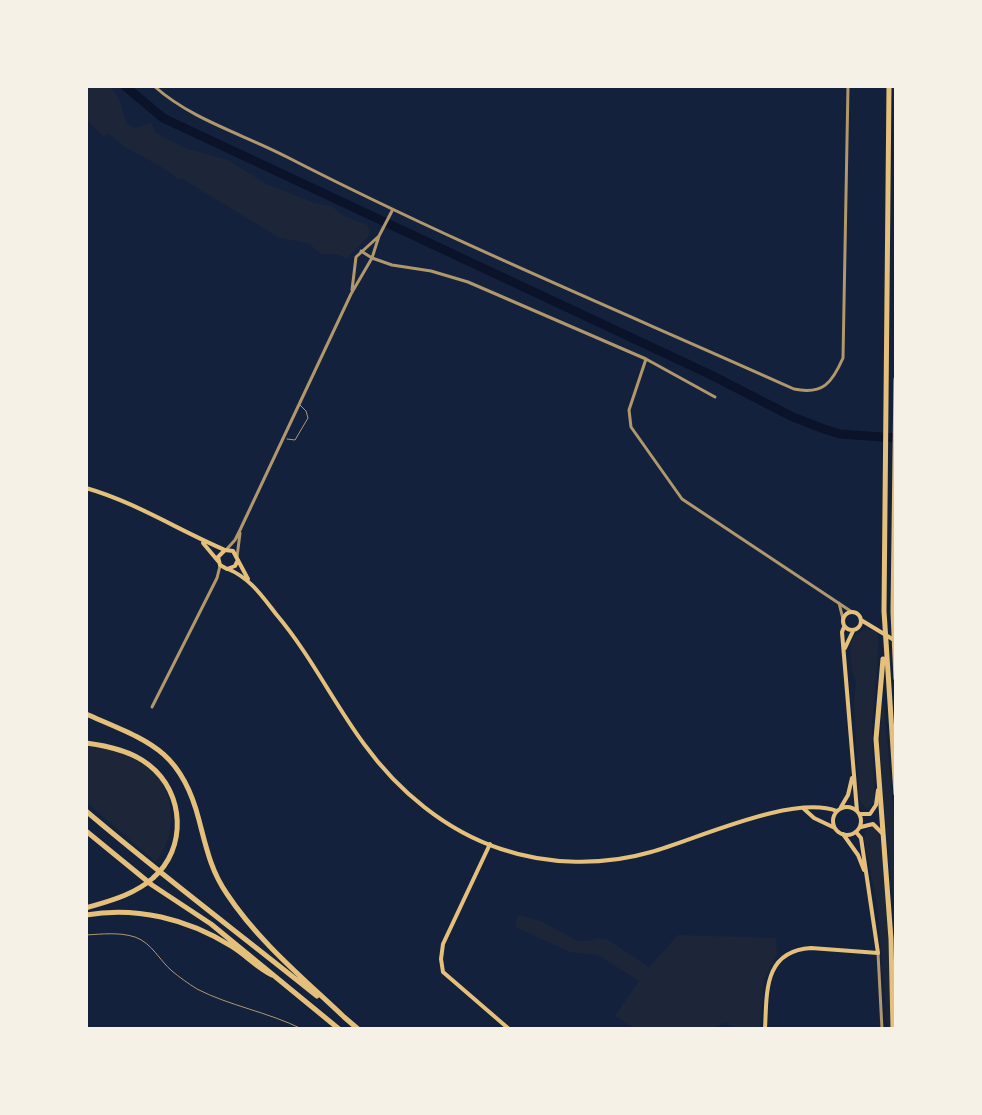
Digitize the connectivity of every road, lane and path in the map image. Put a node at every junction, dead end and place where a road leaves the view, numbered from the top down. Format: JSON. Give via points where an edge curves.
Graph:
{"nodes":[{"id":1,"x":154,"y":86,"type":"edge"},
{"id":2,"x":848,"y":86,"type":"edge"},
{"id":3,"x":889,"y":86,"type":"edge"},
{"id":4,"x":392,"y":211,"type":"junction"},
{"id":5,"x":379,"y":235,"type":"junction"},
{"id":6,"x":361,"y":251,"type":"junction"},
{"id":7,"x":372,"y":258,"type":"junction"},
{"id":8,"x":354,"y":263,"type":"junction"},
{"id":9,"x":366,"y":269,"type":"junction"},
{"id":10,"x":351,"y":294,"type":"junction"},
{"id":11,"x":646,"y":359,"type":"junction"},
{"id":12,"x":896,"y":379,"type":"edge"},
{"id":13,"x":715,"y":397,"type":"dead end"},
{"id":14,"x":300,"y":405,"type":"junction"},
{"id":15,"x":895,"y":413,"type":"edge"},
{"id":16,"x":284,"y":439,"type":"junction"},
{"id":17,"x":896,"y":460,"type":"edge"},
{"id":18,"x":86,"y":488,"type":"edge"},
{"id":19,"x":240,"y":530,"type":"junction"},
{"id":20,"x":202,"y":541,"type":"junction"},
{"id":21,"x":225,"y":550,"type":"junction"},
{"id":22,"x":237,"y":558,"type":"junction"},
{"id":23,"x":220,"y":564,"type":"junction"},
{"id":24,"x":228,"y":569,"type":"junction"},
{"id":25,"x":217,"y":578,"type":"junction"},
{"id":26,"x":249,"y":581,"type":"junction"},
{"id":27,"x":839,"y":603,"type":"junction"},
{"id":28,"x":852,"y":612,"type":"junction"},
{"id":29,"x":843,"y":619,"type":"junction"},
{"id":30,"x":861,"y":620,"type":"junction"},
{"id":31,"x":844,"y":627,"type":"junction"},
{"id":32,"x":874,"y":627,"type":"junction"},
{"id":33,"x":856,"y":629,"type":"junction"},
{"id":34,"x":896,"y":641,"type":"edge"},
{"id":35,"x":885,"y":645,"type":"junction"},
{"id":36,"x":844,"y":650,"type":"junction"},
{"id":37,"x":895,"y":666,"type":"edge"},
{"id":38,"x":896,"y":679,"type":"edge"},
{"id":39,"x":152,"y":707,"type":"dead end"},
{"id":40,"x":86,"y":714,"type":"edge"},
{"id":41,"x":86,"y":743,"type":"edge"},
{"id":42,"x":853,"y":776,"type":"junction"},
{"id":43,"x":878,"y":783,"type":"junction"},
{"id":44,"x":896,"y":794,"type":"edge"},
{"id":45,"x":803,"y":808,"type":"junction"},
{"id":46,"x":838,"y":809,"type":"junction"},
{"id":47,"x":86,"y":811,"type":"edge"},
{"id":48,"x":859,"y":812,"type":"junction"},
{"id":49,"x":835,"y":829,"type":"junction"},
{"id":50,"x":858,"y":830,"type":"junction"},
{"id":51,"x":86,"y":831,"type":"edge"},
{"id":52,"x":843,"y":834,"type":"junction"},
{"id":53,"x":884,"y":835,"type":"junction"},
{"id":54,"x":490,"y":844,"type":"junction"},
{"id":55,"x":865,"y":872,"type":"junction"},
{"id":56,"x":86,"y":908,"type":"edge"},
{"id":57,"x":86,"y":915,"type":"edge"},
{"id":58,"x":86,"y":935,"type":"edge"},
{"id":59,"x":891,"y":939,"type":"junction"},
{"id":60,"x":878,"y":953,"type":"junction"},
{"id":61,"x":282,"y":980,"type":"junction"},
{"id":62,"x":896,"y":981,"type":"edge"},
{"id":63,"x":344,"y":1017,"type":"junction"},
{"id":64,"x":302,"y":1029,"type":"edge"},
{"id":65,"x":339,"y":1029,"type":"edge"},
{"id":66,"x":358,"y":1029,"type":"edge"},
{"id":67,"x":509,"y":1029,"type":"edge"},
{"id":68,"x":765,"y":1029,"type":"edge"},
{"id":69,"x":882,"y":1029,"type":"edge"},
{"id":70,"x":893,"y":1029,"type":"edge"}],
"edges":[{"from":1,"to":4,"type":"street","via":[[184,109]]},
{"from":2,"to":4,"type":"street","via":[[843,358],[827,386],[809,393]]},
{"from":3,"to":35,"type":"highway"},
{"from":4,"to":5,"type":"street"},
{"from":5,"to":6,"type":"street"},
{"from":5,"to":7,"type":"street"},
{"from":6,"to":7,"type":"street"},
{"from":6,"to":8,"type":"street"},
{"from":7,"to":9,"type":"street"},
{"from":7,"to":11,"type":"street","via":[[468,282]]},
{"from":8,"to":9,"type":"street"},
{"from":8,"to":10,"type":"street"},
{"from":9,"to":10,"type":"street"},
{"from":10,"to":14,"type":"street"},
{"from":11,"to":13,"type":"street"},
{"from":11,"to":27,"type":"street","via":[[629,410],[631,427],[682,499]]},
{"from":12,"to":15,"type":"highway"},
{"from":14,"to":16,"type":"street"},
{"from":14,"to":16,"type":"lane","via":[[308,418],[295,440]]},
{"from":15,"to":17,"type":"highway"},
{"from":16,"to":19,"type":"street"},
{"from":17,"to":37,"type":"highway"},
{"from":18,"to":20,"type":"main road","via":[[162,518]]},
{"from":19,"to":21,"type":"street"},
{"from":19,"to":22,"type":"street"},
{"from":20,"to":21,"type":"main road"},
{"from":20,"to":23,"type":"main road"},
{"from":21,"to":22,"type":"main road"},
{"from":21,"to":23,"type":"main road","via":[[219,554]]},
{"from":22,"to":24,"type":"main road"},
{"from":22,"to":26,"type":"main road"},
{"from":23,"to":24,"type":"main road"},
{"from":23,"to":25,"type":"street"},
{"from":24,"to":25,"type":"street"},
{"from":24,"to":26,"type":"main road"},
{"from":25,"to":39,"type":"street"},
{"from":26,"to":54,"type":"main road","via":[[294,635],[381,765],[443,820]]},
{"from":27,"to":28,"type":"street"},
{"from":27,"to":29,"type":"street"},
{"from":28,"to":29,"type":"main road"},
{"from":28,"to":30,"type":"main road"},
{"from":29,"to":31,"type":"main road"},
{"from":30,"to":32,"type":"main road"},
{"from":30,"to":33,"type":"main road"},
{"from":31,"to":33,"type":"main road"},
{"from":31,"to":36,"type":"main road"},
{"from":32,"to":33,"type":"main road"},
{"from":32,"to":34,"type":"main road"},
{"from":33,"to":36,"type":"main road"},
{"from":35,"to":43,"type":"highway","via":[[876,724]]},
{"from":35,"to":44,"type":"highway"},
{"from":36,"to":42,"type":"main road"},
{"from":37,"to":38,"type":"highway"},
{"from":40,"to":63,"type":"highway","via":[[144,741],[176,766],[188,783],[206,853],[226,893],[282,958]]},
{"from":41,"to":56,"type":"highway","via":[[137,757],[159,774],[177,813],[173,849],[155,877],[127,895]]},
{"from":42,"to":46,"type":"main road"},
{"from":42,"to":48,"type":"main road"},
{"from":43,"to":48,"type":"main road","via":[[874,809],[870,814]]},
{"from":43,"to":53,"type":"highway"},
{"from":45,"to":46,"type":"main road"},
{"from":45,"to":49,"type":"main road"},
{"from":45,"to":54,"type":"main road","via":[[778,811],[648,853],[591,862],[532,856]]},
{"from":46,"to":48,"type":"main road"},
{"from":46,"to":49,"type":"main road"},
{"from":47,"to":63,"type":"highway"},
{"from":48,"to":50,"type":"main road"},
{"from":49,"to":52,"type":"main road"},
{"from":50,"to":52,"type":"main road"},
{"from":50,"to":53,"type":"main road","via":[[873,824]]},
{"from":50,"to":55,"type":"main road"},
{"from":51,"to":61,"type":"highway"},
{"from":52,"to":55,"type":"main road"},
{"from":53,"to":59,"type":"highway"},
{"from":54,"to":67,"type":"main road","via":[[443,944],[441,959],[443,972]]},
{"from":55,"to":60,"type":"main road"},
{"from":57,"to":61,"type":"highway","via":[[123,911],[178,922],[234,947]]},
{"from":58,"to":64,"type":"lane","via":[[138,938],[194,987]]},
{"from":59,"to":62,"type":"highway"},
{"from":59,"to":70,"type":"highway"},
{"from":60,"to":68,"type":"main road","via":[[811,948],[784,957],[769,980]]},
{"from":60,"to":69,"type":"street"},
{"from":61,"to":65,"type":"highway"},
{"from":63,"to":66,"type":"highway"}]}
